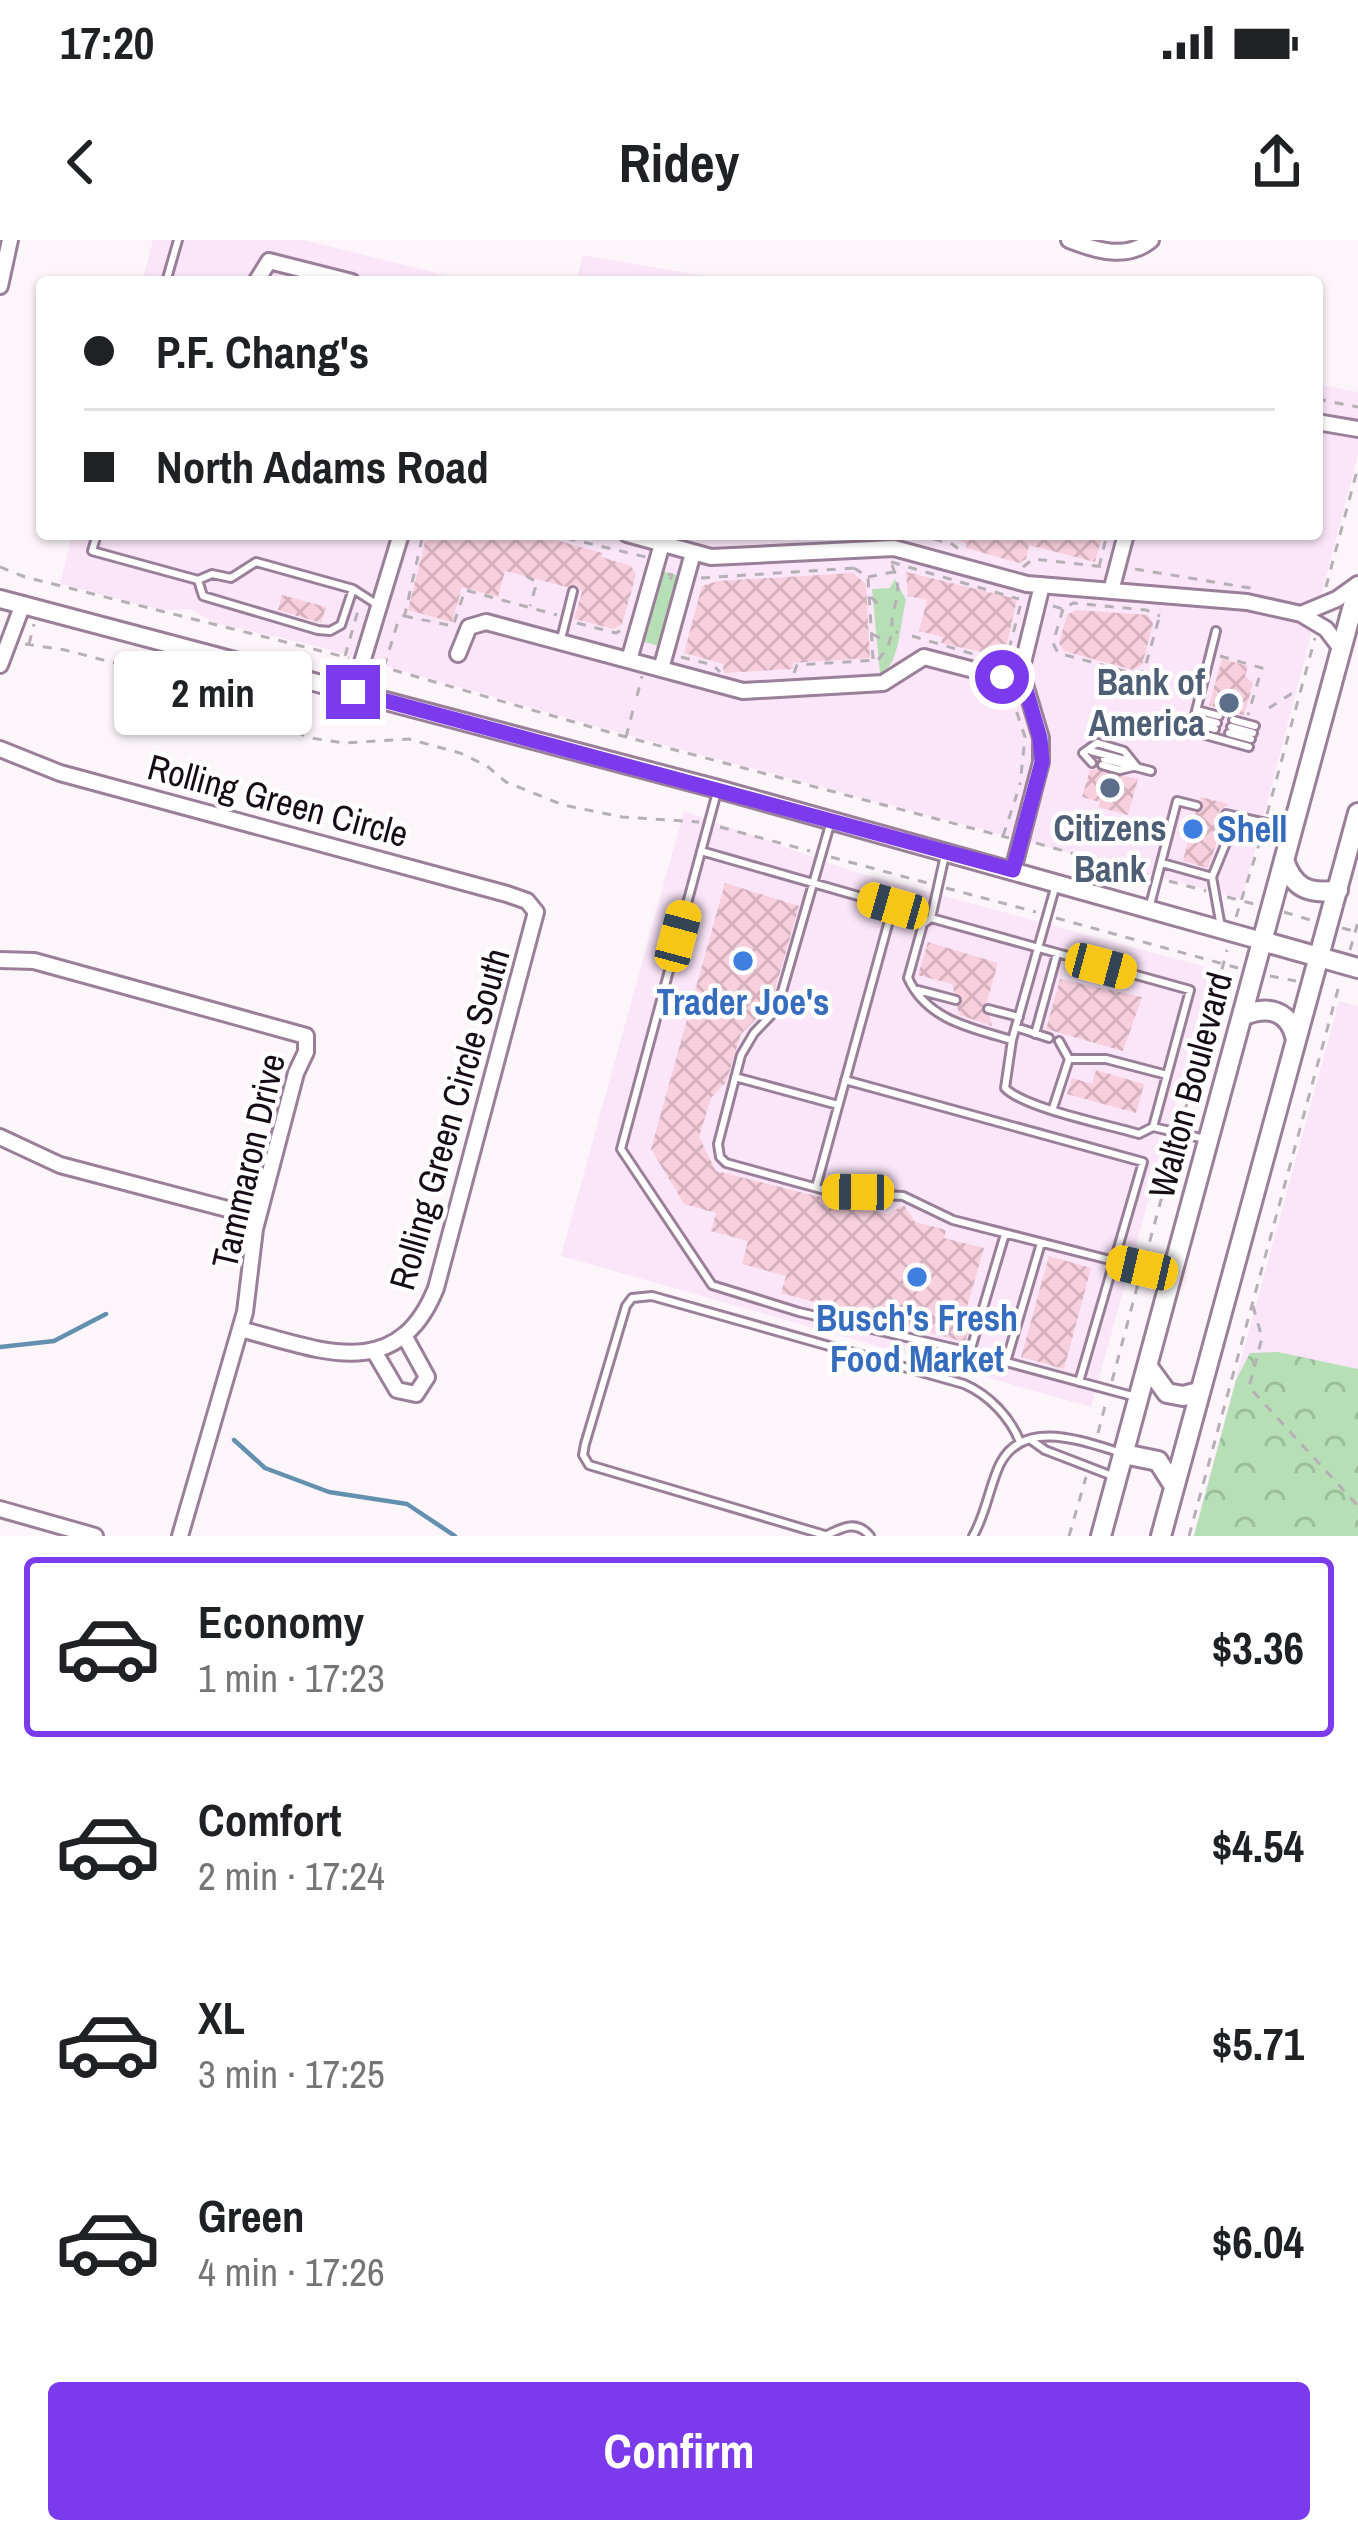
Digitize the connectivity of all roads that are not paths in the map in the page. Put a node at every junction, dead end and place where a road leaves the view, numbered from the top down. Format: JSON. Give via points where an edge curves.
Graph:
{"nodes":[{"id":1,"x":10,"y":240,"type":"edge"},
{"id":2,"x":178,"y":240,"type":"edge"},
{"id":3,"x":1070,"y":240,"type":"edge"},
{"id":4,"x":1151,"y":240,"type":"edge"},
{"id":5,"x":168,"y":276,"type":"edge"},
{"id":6,"x":260,"y":276,"type":"edge"},
{"id":7,"x":328,"y":276,"type":"edge"},
{"id":8,"x":0,"y":286,"type":"edge"},
{"id":9,"x":1323,"y":423,"type":"edge"},
{"id":10,"x":1358,"y":429,"type":"edge"},
{"id":11,"x":95,"y":540,"type":"edge"},
{"id":12,"x":399,"y":540,"type":"edge"},
{"id":13,"x":648,"y":540,"type":"edge"},
{"id":14,"x":860,"y":540,"type":"edge"},
{"id":15,"x":1124,"y":540,"type":"edge"},
{"id":16,"x":662,"y":544,"type":"junction"},
{"id":17,"x":693,"y":553,"type":"junction"},
{"id":18,"x":198,"y":580,"type":"junction"},
{"id":19,"x":1042,"y":585,"type":"junction"},
{"id":20,"x":1358,"y":585,"type":"edge"},
{"id":21,"x":352,"y":589,"type":"junction"},
{"id":22,"x":574,"y":591,"type":"dead end"},
{"id":23,"x":1111,"y":591,"type":"junction"},
{"id":24,"x":0,"y":598,"type":"edge"},
{"id":25,"x":22,"y":604,"type":"junction"},
{"id":26,"x":380,"y":607,"type":"junction"},
{"id":27,"x":1301,"y":614,"type":"junction"},
{"id":28,"x":1216,"y":631,"type":"dead end"},
{"id":29,"x":560,"y":641,"type":"junction"},
{"id":30,"x":1342,"y":650,"type":"junction"},
{"id":31,"x":458,"y":654,"type":"dead end"},
{"id":32,"x":629,"y":661,"type":"junction"},
{"id":33,"x":0,"y":665,"type":"edge"},
{"id":34,"x":661,"y":669,"type":"junction"},
{"id":35,"x":1024,"y":683,"type":"junction"},
{"id":36,"x":353,"y":692,"type":"junction"},
{"id":37,"x":1195,"y":717,"type":"junction"},
{"id":38,"x":1252,"y":736,"type":"junction"},
{"id":39,"x":0,"y":748,"type":"edge"},
{"id":40,"x":1093,"y":759,"type":"dead end"},
{"id":41,"x":1103,"y":762,"type":"dead end"},
{"id":42,"x":1137,"y":767,"type":"junction"},
{"id":43,"x":1151,"y":770,"type":"dead end"},
{"id":44,"x":718,"y":789,"type":"junction"},
{"id":45,"x":1197,"y":806,"type":"dead end"},
{"id":46,"x":1226,"y":814,"type":"dead end"},
{"id":47,"x":1237,"y":816,"type":"junction"},
{"id":48,"x":831,"y":820,"type":"junction"},
{"id":49,"x":1357,"y":822,"type":"edge"},
{"id":50,"x":1293,"y":829,"type":"junction"},
{"id":51,"x":701,"y":851,"type":"junction"},
{"id":52,"x":946,"y":852,"type":"junction"},
{"id":53,"x":1284,"y":860,"type":"junction"},
{"id":54,"x":1162,"y":863,"type":"junction"},
{"id":55,"x":1013,"y":870,"type":"junction"},
{"id":56,"x":1212,"y":878,"type":"junction"},
{"id":57,"x":1346,"y":882,"type":"edge"},
{"id":58,"x":1056,"y":883,"type":"junction"},
{"id":59,"x":813,"y":884,"type":"junction"},
{"id":60,"x":1149,"y":910,"type":"junction"},
{"id":61,"x":536,"y":912,"type":"joint"},
{"id":62,"x":931,"y":918,"type":"junction"},
{"id":63,"x":1221,"y":930,"type":"junction"},
{"id":64,"x":1262,"y":941,"type":"junction"},
{"id":65,"x":1038,"y":949,"type":"junction"},
{"id":66,"x":1057,"y":954,"type":"junction"},
{"id":67,"x":1319,"y":957,"type":"junction"},
{"id":68,"x":0,"y":960,"type":"edge"},
{"id":69,"x":1358,"y":968,"type":"edge"},
{"id":70,"x":914,"y":989,"type":"junction"},
{"id":71,"x":956,"y":1000,"type":"dead end"},
{"id":72,"x":988,"y":1009,"type":"dead end"},
{"id":73,"x":1242,"y":1016,"type":"junction"},
{"id":74,"x":1019,"y":1017,"type":"junction"},
{"id":75,"x":1016,"y":1028,"type":"junction"},
{"id":76,"x":1035,"y":1034,"type":"junction"},
{"id":77,"x":1049,"y":1038,"type":"dead end"},
{"id":78,"x":1012,"y":1040,"type":"junction"},
{"id":79,"x":1296,"y":1040,"type":"junction"},
{"id":80,"x":1059,"y":1041,"type":"dead end"},
{"id":81,"x":1069,"y":1059,"type":"junction"},
{"id":82,"x":1167,"y":1075,"type":"junction"},
{"id":83,"x":735,"y":1077,"type":"junction"},
{"id":84,"x":845,"y":1080,"type":"junction"},
{"id":85,"x":838,"y":1106,"type":"junction"},
{"id":86,"x":1053,"y":1108,"type":"junction"},
{"id":87,"x":1153,"y":1127,"type":"junction"},
{"id":88,"x":0,"y":1137,"type":"edge"},
{"id":89,"x":1209,"y":1140,"type":"junction"},
{"id":90,"x":816,"y":1187,"type":"junction"},
{"id":91,"x":258,"y":1217,"type":"junction"},
{"id":92,"x":1005,"y":1234,"type":"junction"},
{"id":93,"x":1041,"y":1243,"type":"junction"},
{"id":94,"x":1112,"y":1261,"type":"junction"},
{"id":95,"x":1172,"y":1276,"type":"junction"},
{"id":96,"x":240,"y":1329,"type":"junction"},
{"id":97,"x":404,"y":1335,"type":"junction"},
{"id":98,"x":374,"y":1351,"type":"junction"},
{"id":99,"x":970,"y":1352,"type":"junction"},
{"id":100,"x":1006,"y":1362,"type":"junction"},
{"id":101,"x":1148,"y":1366,"type":"junction"},
{"id":102,"x":1079,"y":1382,"type":"junction"},
{"id":103,"x":1199,"y":1392,"type":"junction"},
{"id":104,"x":1139,"y":1398,"type":"junction"},
{"id":105,"x":1031,"y":1440,"type":"junction"},
{"id":106,"x":1020,"y":1442,"type":"junction"},
{"id":107,"x":1124,"y":1454,"type":"junction"},
{"id":108,"x":1117,"y":1478,"type":"junction"},
{"id":109,"x":1174,"y":1486,"type":"junction"},
{"id":110,"x":0,"y":1509,"type":"edge"},
{"id":111,"x":95,"y":1536,"type":"edge"},
{"id":112,"x":181,"y":1536,"type":"edge"},
{"id":113,"x":828,"y":1536,"type":"edge"},
{"id":114,"x":871,"y":1536,"type":"edge"},
{"id":115,"x":973,"y":1536,"type":"edge"},
{"id":116,"x":1101,"y":1536,"type":"edge"},
{"id":117,"x":1160,"y":1536,"type":"edge"}],
"edges":[{"from":1,"to":8,"type":"street"},
{"from":2,"to":5,"type":"lane"},
{"from":3,"to":4,"type":"street","via":[[1130,252]]},
{"from":6,"to":7,"type":"street","via":[[269,261]]},
{"from":9,"to":10,"type":"street"},
{"from":11,"to":18,"type":"lane","via":[[92,550]]},
{"from":12,"to":26,"type":"street"},
{"from":13,"to":16,"type":"street"},
{"from":14,"to":17,"type":"street"},
{"from":14,"to":19,"type":"street"},
{"from":15,"to":23,"type":"street"},
{"from":16,"to":17,"type":"street"},
{"from":16,"to":32,"type":"street"},
{"from":17,"to":34,"type":"street"},
{"from":18,"to":21,"type":"lane","via":[[231,578],[256,562]]},
{"from":18,"to":21,"type":"lane","via":[[203,596],[330,631],[341,625]]},
{"from":19,"to":23,"type":"street"},
{"from":19,"to":35,"type":"street","via":[[1021,661]]},
{"from":20,"to":27,"type":"street"},
{"from":20,"to":30,"type":"main road","name":"Walton Boulevard"},
{"from":21,"to":26,"type":"lane"},
{"from":22,"to":29,"type":"lane"},
{"from":23,"to":27,"type":"street"},
{"from":24,"to":25,"type":"street"},
{"from":25,"to":33,"type":"street"},
{"from":25,"to":36,"type":"street"},
{"from":26,"to":36,"type":"street"},
{"from":27,"to":30,"type":"street"},
{"from":28,"to":37,"type":"lane"},
{"from":29,"to":31,"type":"street","via":[[479,622],[465,632]]},
{"from":29,"to":32,"type":"street"},
{"from":30,"to":50,"type":"main road","name":"Walton Boulevard"},
{"from":32,"to":34,"type":"street"},
{"from":34,"to":35,"type":"street","via":[[763,691],[883,682],[924,657]]},
{"from":35,"to":55,"type":"street","via":[[1042,762]]},
{"from":36,"to":44,"type":"street"},
{"from":37,"to":37,"type":"lane","via":[[1217,723]]},
{"from":37,"to":38,"type":"lane","via":[[1191,731]]},
{"from":38,"to":38,"type":"lane","via":[[1231,727]]},
{"from":39,"to":61,"type":"street","name":"Rolling Green Circle","via":[[60,772],[508,895]]},
{"from":40,"to":42,"type":"lane","via":[[1083,753],[1096,743],[1124,751]]},
{"from":41,"to":42,"type":"lane"},
{"from":42,"to":43,"type":"lane"},
{"from":44,"to":48,"type":"street"},
{"from":44,"to":51,"type":"lane"},
{"from":45,"to":54,"type":"lane","via":[[1177,801]]},
{"from":46,"to":47,"type":"lane"},
{"from":47,"to":50,"type":"lane"},
{"from":47,"to":56,"type":"lane"},
{"from":48,"to":52,"type":"street"},
{"from":48,"to":59,"type":"lane"},
{"from":49,"to":57,"type":"main road"},
{"from":50,"to":53,"type":"main road","name":"Walton Boulevard"},
{"from":51,"to":59,"type":"lane"},
{"from":51,"to":99,"type":"lane","via":[[621,1149],[712,1286]]},
{"from":52,"to":55,"type":"street"},
{"from":52,"to":62,"type":"lane"},
{"from":53,"to":57,"type":"main road","via":[[1303,889]]},
{"from":53,"to":64,"type":"main road","name":"Walton Boulevard"},
{"from":54,"to":56,"type":"lane"},
{"from":54,"to":60,"type":"lane"},
{"from":55,"to":58,"type":"street"},
{"from":56,"to":63,"type":"lane"},
{"from":57,"to":67,"type":"main road"},
{"from":58,"to":60,"type":"street"},
{"from":58,"to":65,"type":"lane"},
{"from":59,"to":83,"type":"lane","via":[[777,1009],[754,1033]]},
{"from":59,"to":84,"type":"lane","via":[[893,906]]},
{"from":60,"to":63,"type":"street"},
{"from":61,"to":97,"type":"street","name":"Rolling Green Circle South","via":[[436,1288]]},
{"from":62,"to":65,"type":"lane"},
{"from":62,"to":70,"type":"lane","via":[[908,978]]},
{"from":63,"to":64,"type":"street"},
{"from":64,"to":67,"type":"main road"},
{"from":64,"to":73,"type":"main road","name":"Walton Boulevard"},
{"from":65,"to":66,"type":"lane"},
{"from":65,"to":74,"type":"lane"},
{"from":66,"to":76,"type":"lane"},
{"from":66,"to":82,"type":"lane","via":[[1190,991]]},
{"from":67,"to":69,"type":"main road"},
{"from":67,"to":79,"type":"main road"},
{"from":68,"to":91,"type":"street","name":"Tammaron Drive","via":[[34,961],[306,1036]]},
{"from":70,"to":71,"type":"lane"},
{"from":70,"to":78,"type":"lane","via":[[953,1023]]},
{"from":72,"to":74,"type":"lane"},
{"from":73,"to":79,"type":"main road","via":[[1272,1010],[1291,1022]]},
{"from":73,"to":89,"type":"main road","name":"Walton Boulevard"},
{"from":74,"to":75,"type":"lane"},
{"from":75,"to":76,"type":"lane"},
{"from":75,"to":78,"type":"lane"},
{"from":76,"to":77,"type":"lane"},
{"from":78,"to":86,"type":"lane","via":[[1005,1088]]},
{"from":79,"to":103,"type":"main road"},
{"from":80,"to":81,"type":"lane"},
{"from":81,"to":82,"type":"lane"},
{"from":81,"to":86,"type":"lane"},
{"from":82,"to":87,"type":"lane"},
{"from":83,"to":85,"type":"lane"},
{"from":83,"to":90,"type":"lane","via":[[720,1157]]},
{"from":84,"to":85,"type":"lane"},
{"from":84,"to":94,"type":"lane","via":[[1143,1162]]},
{"from":85,"to":90,"type":"lane"},
{"from":86,"to":87,"type":"lane","via":[[1139,1133]]},
{"from":87,"to":89,"type":"lane"},
{"from":88,"to":91,"type":"street","via":[[60,1165]]},
{"from":89,"to":95,"type":"main road","name":"Walton Boulevard"},
{"from":90,"to":92,"type":"lane","via":[[903,1196]]},
{"from":91,"to":96,"type":"street","name":"Tammaron Drive"},
{"from":92,"to":93,"type":"lane"},
{"from":92,"to":99,"type":"lane"},
{"from":93,"to":94,"type":"lane"},
{"from":93,"to":100,"type":"lane"},
{"from":94,"to":95,"type":"lane"},
{"from":94,"to":102,"type":"lane"},
{"from":95,"to":101,"type":"main road","name":"Walton Boulevard"},
{"from":96,"to":98,"type":"street","via":[[349,1355]]},
{"from":96,"to":112,"type":"street","name":"Tammaron Drive"},
{"from":97,"to":98,"type":"street","name":"Rolling Green Circle South"},
{"from":97,"to":98,"type":"street","name":"Rolling Green Circle South","via":[[428,1376],[416,1394],[397,1390]]},
{"from":99,"to":100,"type":"lane"},
{"from":100,"to":102,"type":"lane"},
{"from":101,"to":103,"type":"main road","via":[[1167,1393]]},
{"from":101,"to":104,"type":"main road","name":"Walton Boulevard"},
{"from":102,"to":104,"type":"lane"},
{"from":103,"to":109,"type":"main road"},
{"from":104,"to":107,"type":"main road","name":"Walton Boulevard"},
{"from":105,"to":106,"type":"lane"},
{"from":105,"to":107,"type":"lane","via":[[1055,1436]]},
{"from":105,"to":108,"type":"lane"},
{"from":106,"to":113,"type":"lane","via":[[992,1401],[964,1384],[652,1296],[632,1298],[586,1444],[589,1465]]},
{"from":106,"to":115,"type":"lane","via":[[1000,1465]]},
{"from":107,"to":108,"type":"main road","name":"Walton Boulevard"},
{"from":107,"to":109,"type":"main road","via":[[1158,1461]]},
{"from":108,"to":116,"type":"main road","name":"Walton Boulevard"},
{"from":109,"to":117,"type":"main road"},
{"from":110,"to":111,"type":"street"},
{"from":113,"to":114,"type":"lane","via":[[851,1526]]}]}
